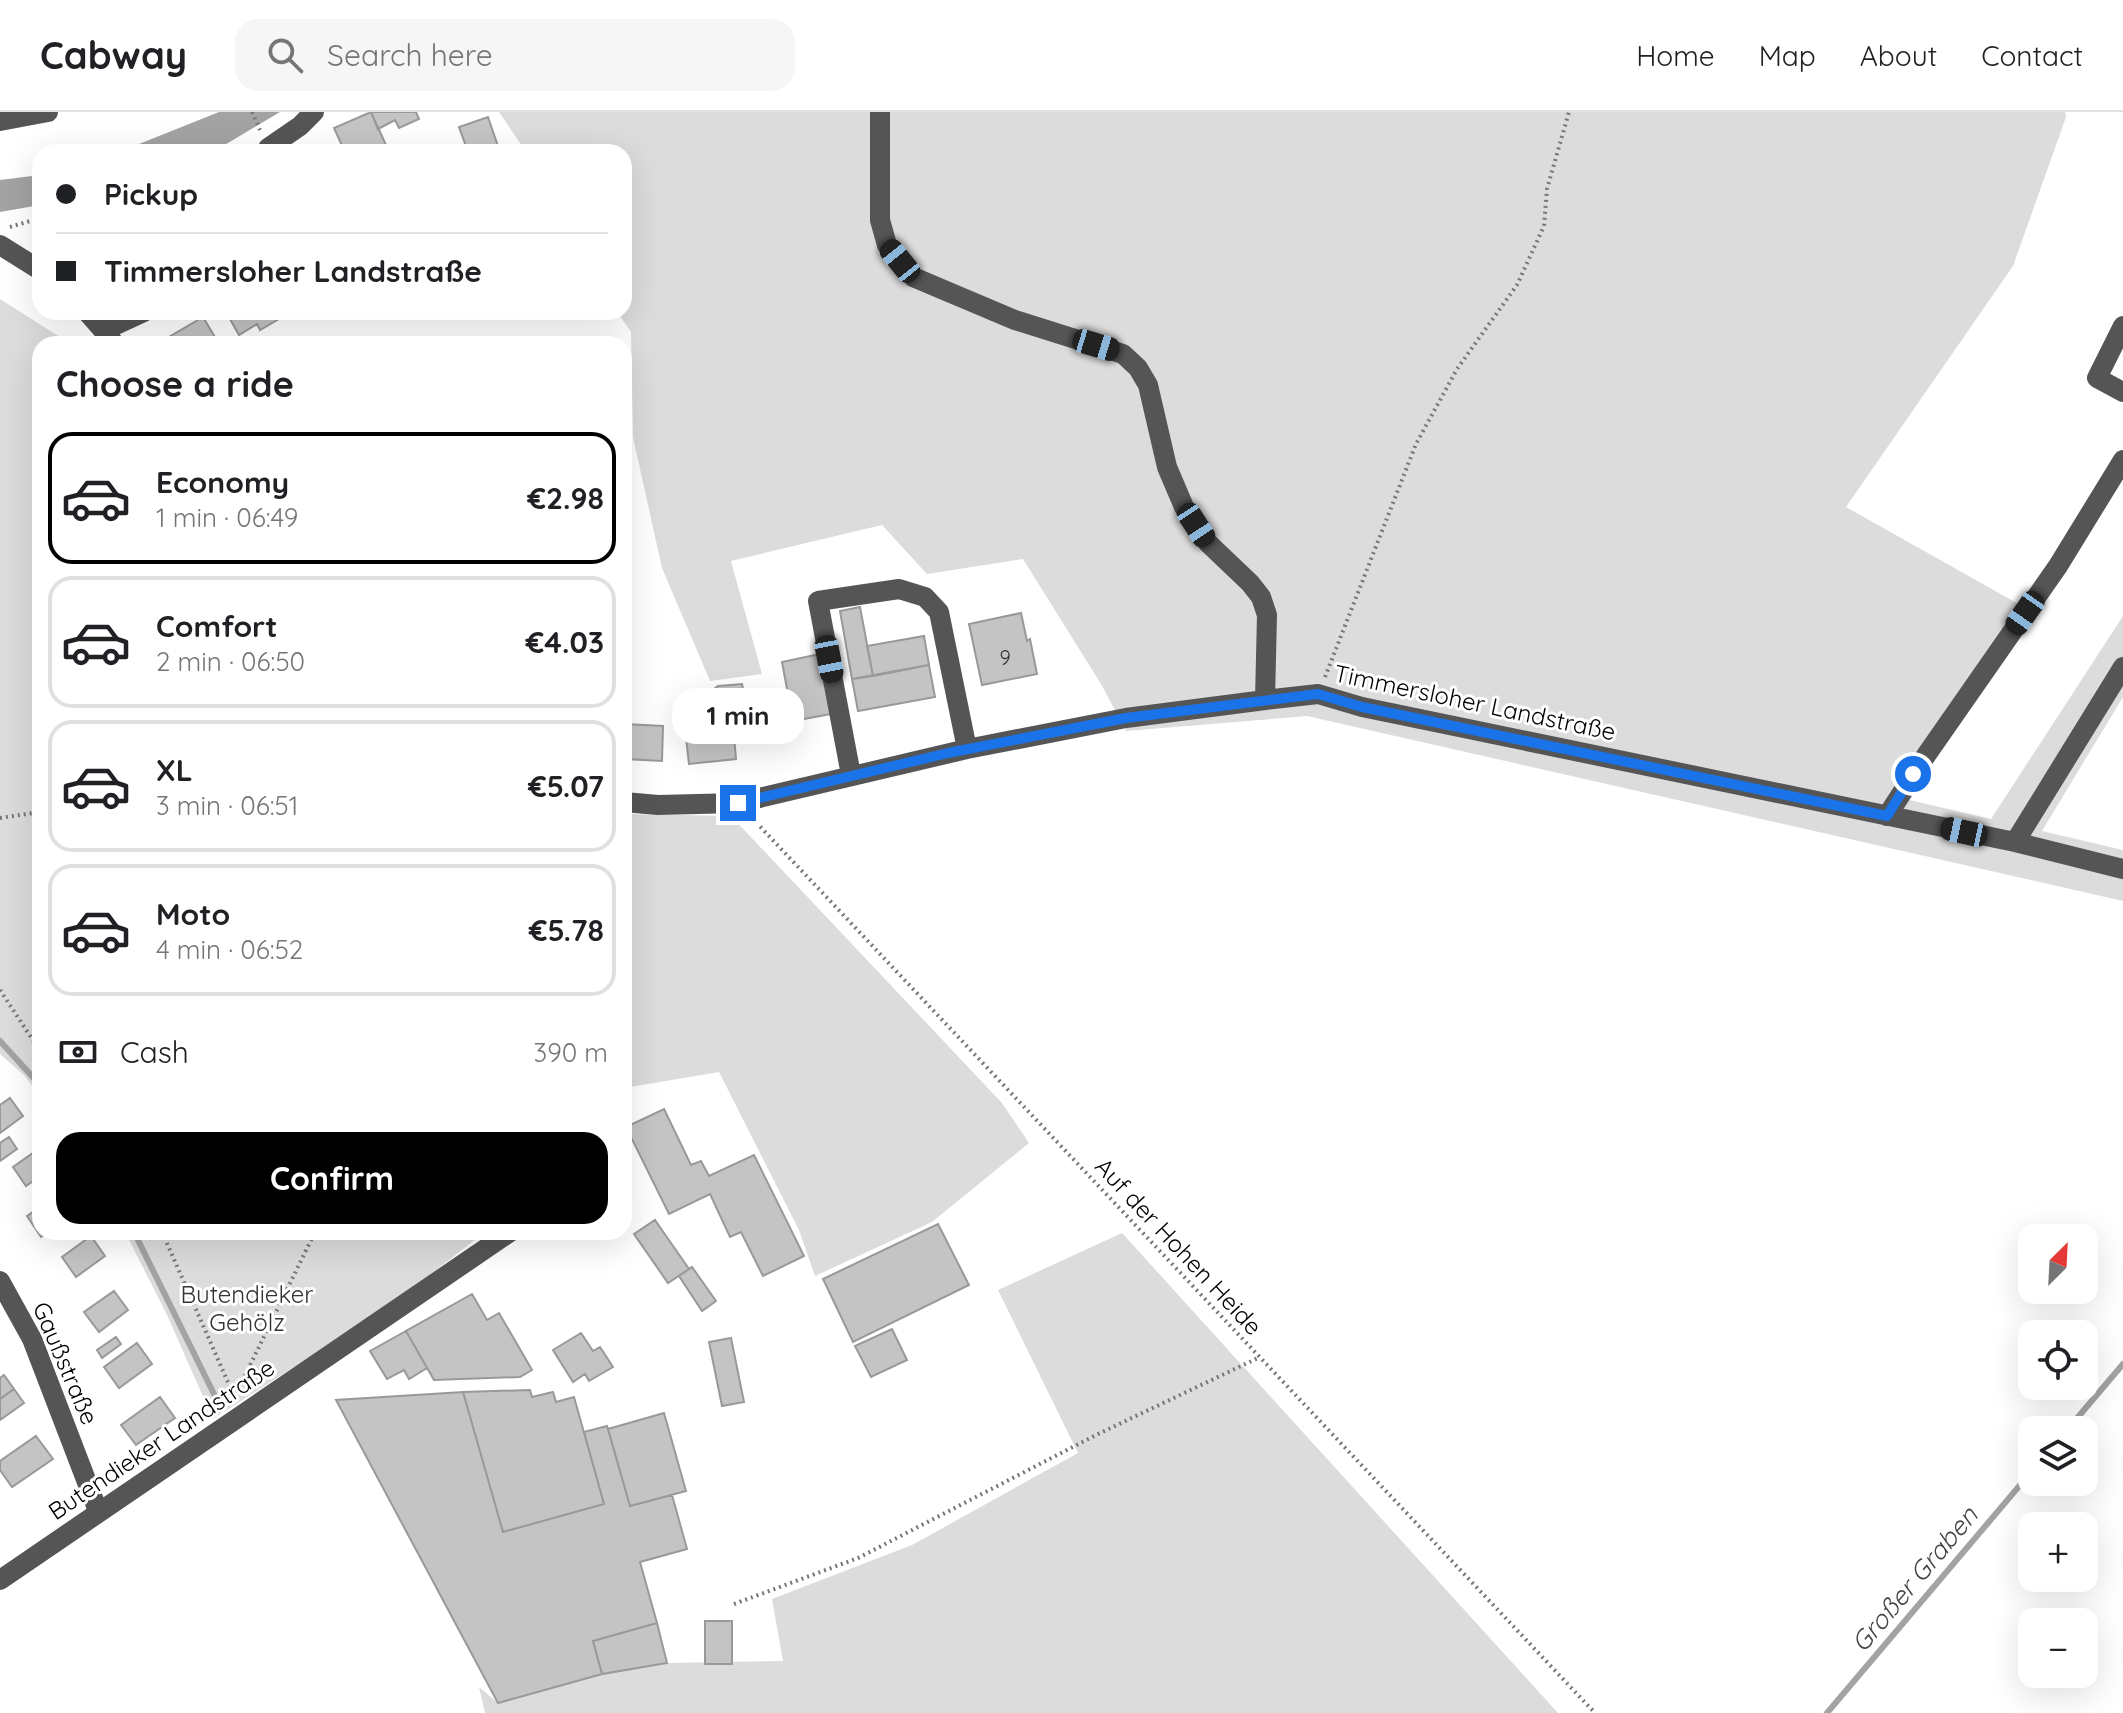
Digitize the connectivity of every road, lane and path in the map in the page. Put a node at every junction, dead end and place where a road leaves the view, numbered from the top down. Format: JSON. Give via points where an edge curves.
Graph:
{"nodes":[{"id":1,"x":48,"y":112,"type":"edge"},
{"id":2,"x":252,"y":112,"type":"edge"},
{"id":3,"x":314,"y":112,"type":"edge"},
{"id":4,"x":880,"y":112,"type":"edge"},
{"id":5,"x":1569,"y":112,"type":"edge"},
{"id":6,"x":0,"y":121,"type":"edge"},
{"id":7,"x":266,"y":144,"type":"edge"},
{"id":8,"x":270,"y":144,"type":"edge"},
{"id":9,"x":32,"y":220,"type":"edge"},
{"id":10,"x":0,"y":230,"type":"edge"},
{"id":11,"x":0,"y":245,"type":"edge"},
{"id":12,"x":32,"y":265,"type":"edge"},
{"id":13,"x":94,"y":320,"type":"edge"},
{"id":14,"x":133,"y":320,"type":"edge"},
{"id":15,"x":2123,"y":326,"type":"edge"},
{"id":16,"x":109,"y":336,"type":"edge"},
{"id":17,"x":111,"y":336,"type":"edge"},
{"id":18,"x":2123,"y":392,"type":"edge"},
{"id":19,"x":2123,"y":460,"type":"edge"},
{"id":20,"x":2123,"y":667,"type":"edge"},
{"id":21,"x":1318,"y":694,"type":"junction"},
{"id":22,"x":1265,"y":700,"type":"junction"},
{"id":23,"x":967,"y":749,"type":"junction"},
{"id":24,"x":851,"y":775,"type":"junction"},
{"id":25,"x":632,"y":803,"type":"edge"},
{"id":26,"x":738,"y":803,"type":"junction"},
{"id":27,"x":32,"y":813,"type":"edge"},
{"id":28,"x":1887,"y":816,"type":"junction"},
{"id":29,"x":0,"y":818,"type":"edge"},
{"id":30,"x":2015,"y":842,"type":"junction"},
{"id":31,"x":2123,"y":869,"type":"edge"},
{"id":32,"x":0,"y":990,"type":"edge"},
{"id":33,"x":32,"y":1039,"type":"edge"},
{"id":34,"x":165,"y":1240,"type":"edge"},
{"id":35,"x":311,"y":1240,"type":"edge"},
{"id":36,"x":498,"y":1240,"type":"edge"},
{"id":37,"x":0,"y":1281,"type":"edge"},
{"id":38,"x":1260,"y":1357,"type":"junction"},
{"id":39,"x":238,"y":1407,"type":"junction"},
{"id":40,"x":98,"y":1511,"type":"junction"},
{"id":41,"x":0,"y":1580,"type":"edge"},
{"id":42,"x":734,"y":1604,"type":"dead end"},
{"id":43,"x":1595,"y":1713,"type":"edge"}],
"edges":[{"from":1,"to":6,"type":"street"},
{"from":2,"to":7,"type":"path"},
{"from":3,"to":8,"type":"street"},
{"from":4,"to":22,"type":"street","via":[[880,220],[887,245],[913,277],[1015,320],[1123,354],[1138,368],[1148,385],[1167,467],[1184,507],[1208,543],[1261,597],[1267,615]]},
{"from":5,"to":21,"type":"path","via":[[1547,189],[1544,226],[1517,285],[1457,369],[1416,444]]},
{"from":9,"to":10,"type":"path"},
{"from":11,"to":12,"type":"street"},
{"from":13,"to":16,"type":"street"},
{"from":14,"to":17,"type":"street"},
{"from":15,"to":18,"type":"street","via":[[2097,378]]},
{"from":19,"to":28,"type":"street","via":[[2058,566]]},
{"from":20,"to":30,"type":"street"},
{"from":21,"to":22,"type":"street","name":"Timmersloher Landstraße"},
{"from":21,"to":28,"type":"street","name":"Timmersloher Landstraße"},
{"from":22,"to":23,"type":"street","name":"Timmersloher Landstraße","via":[[1126,718]]},
{"from":23,"to":24,"type":"street","name":"Timmersloher Landstraße"},
{"from":23,"to":24,"type":"street","via":[[939,612],[925,597],[899,589],[818,601]]},
{"from":24,"to":26,"type":"street","name":"Timmersloher Landstraße"},
{"from":25,"to":26,"type":"street","name":"Timmersloher Landstraße"},
{"from":26,"to":38,"type":"path","name":"Auf der Hohen Heide"},
{"from":27,"to":29,"type":"path"},
{"from":28,"to":30,"type":"street","name":"Timmersloher Landstraße"},
{"from":30,"to":31,"type":"street","name":"Timmersloher Landstraße"},
{"from":32,"to":33,"type":"path"},
{"from":34,"to":39,"type":"path"},
{"from":35,"to":39,"type":"path"},
{"from":36,"to":39,"type":"street","name":"Butendieker Landstraße"},
{"from":37,"to":40,"type":"street","name":"Gaußstraße","via":[[32,1339]]},
{"from":38,"to":42,"type":"path","via":[[858,1558]]},
{"from":38,"to":43,"type":"path","name":"Auf der Hohen Heide"},
{"from":39,"to":40,"type":"street","name":"Butendieker Landstraße"},
{"from":40,"to":41,"type":"street","name":"Butendieker Landstraße"}]}
